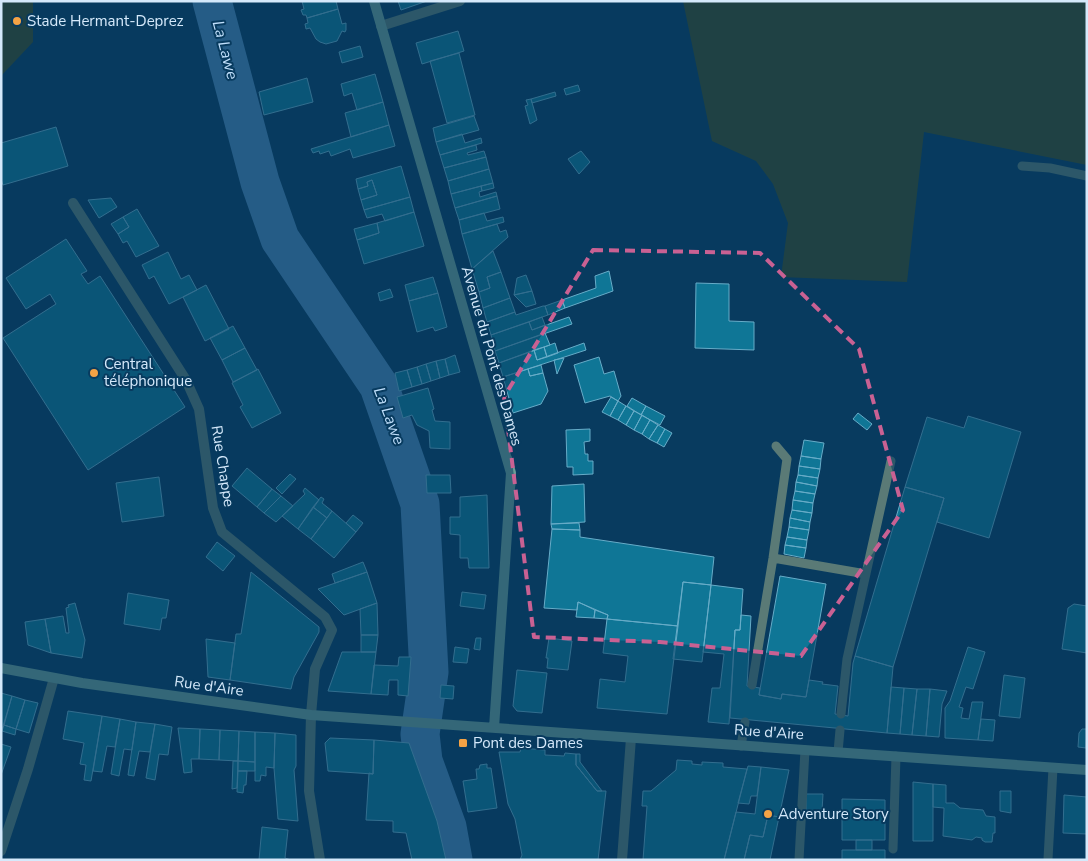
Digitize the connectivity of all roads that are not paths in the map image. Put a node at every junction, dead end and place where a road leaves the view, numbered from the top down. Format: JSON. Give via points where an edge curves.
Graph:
{"nodes":[{"id":1,"x":374,"y":1,"type":"edge"},
{"id":2,"x":460,"y":1,"type":"edge"},
{"id":3,"x":381,"y":26,"type":"junction"},
{"id":4,"x":1022,"y":166,"type":"dead end"},
{"id":5,"x":1087,"y":176,"type":"edge"},
{"id":6,"x":73,"y":203,"type":"dead end"},
{"id":7,"x":776,"y":446,"type":"dead end"},
{"id":8,"x":891,"y":461,"type":"dead end"},
{"id":9,"x":773,"y":558,"type":"junction"},
{"id":10,"x":866,"y":574,"type":"junction"},
{"id":11,"x":1,"y":668,"type":"edge"},
{"id":12,"x":54,"y":678,"type":"junction"},
{"id":13,"x":752,"y":685,"type":"dead end"},
{"id":14,"x":842,"y":714,"type":"dead end"},
{"id":15,"x":311,"y":715,"type":"junction"},
{"id":16,"x":745,"y":722,"type":"dead end"},
{"id":17,"x":494,"y":728,"type":"junction"},
{"id":18,"x":840,"y":730,"type":"dead end"},
{"id":19,"x":631,"y":738,"type":"junction"},
{"id":20,"x":741,"y":746,"type":"junction"},
{"id":21,"x":805,"y":750,"type":"junction"},
{"id":22,"x":838,"y":752,"type":"junction"},
{"id":23,"x":896,"y":756,"type":"junction"},
{"id":24,"x":1053,"y":768,"type":"junction"},
{"id":25,"x":1087,"y":770,"type":"edge"},
{"id":26,"x":894,"y":849,"type":"dead end"},
{"id":27,"x":1,"y":851,"type":"edge"},
{"id":28,"x":1048,"y":859,"type":"edge"},
{"id":29,"x":320,"y":860,"type":"edge"},
{"id":30,"x":622,"y":860,"type":"edge"},
{"id":31,"x":799,"y":860,"type":"edge"}],
"edges":[{"from":1,"to":3,"type":"main road","name":"Avenue du Pont des Dames"},
{"from":2,"to":3,"type":"street"},
{"from":3,"to":17,"type":"main road","name":"Avenue du Pont des Dames","via":[[511,473]]},
{"from":4,"to":5,"type":"lane"},
{"from":6,"to":15,"type":"street","name":"Rue Chappe","via":[[186,380],[200,409],[212,508],[222,532],[325,617],[332,630],[315,669]]},
{"from":7,"to":9,"type":"lane","via":[[787,459]]},
{"from":8,"to":10,"type":"lane"},
{"from":9,"to":10,"type":"lane"},
{"from":9,"to":13,"type":"lane"},
{"from":10,"to":14,"type":"lane","via":[[847,659]]},
{"from":11,"to":12,"type":"main road","name":"Rue d'Aire"},
{"from":12,"to":15,"type":"main road","name":"Rue d'Aire"},
{"from":12,"to":27,"type":"street"},
{"from":15,"to":17,"type":"main road","name":"Rue d'Aire"},
{"from":15,"to":29,"type":"street","via":[[309,791]]},
{"from":16,"to":20,"type":"lane"},
{"from":17,"to":19,"type":"main road","name":"Rue d'Aire"},
{"from":18,"to":22,"type":"lane"},
{"from":19,"to":20,"type":"main road","name":"Rue d'Aire"},
{"from":19,"to":30,"type":"street"},
{"from":20,"to":21,"type":"main road","name":"Rue d'Aire"},
{"from":21,"to":22,"type":"main road","name":"Rue d'Aire"},
{"from":21,"to":31,"type":"lane"},
{"from":22,"to":23,"type":"main road","name":"Rue d'Aire"},
{"from":23,"to":24,"type":"main road","name":"Rue d'Aire"},
{"from":23,"to":26,"type":"lane"},
{"from":24,"to":25,"type":"main road","name":"Rue d'Aire"},
{"from":24,"to":28,"type":"lane"}]}
